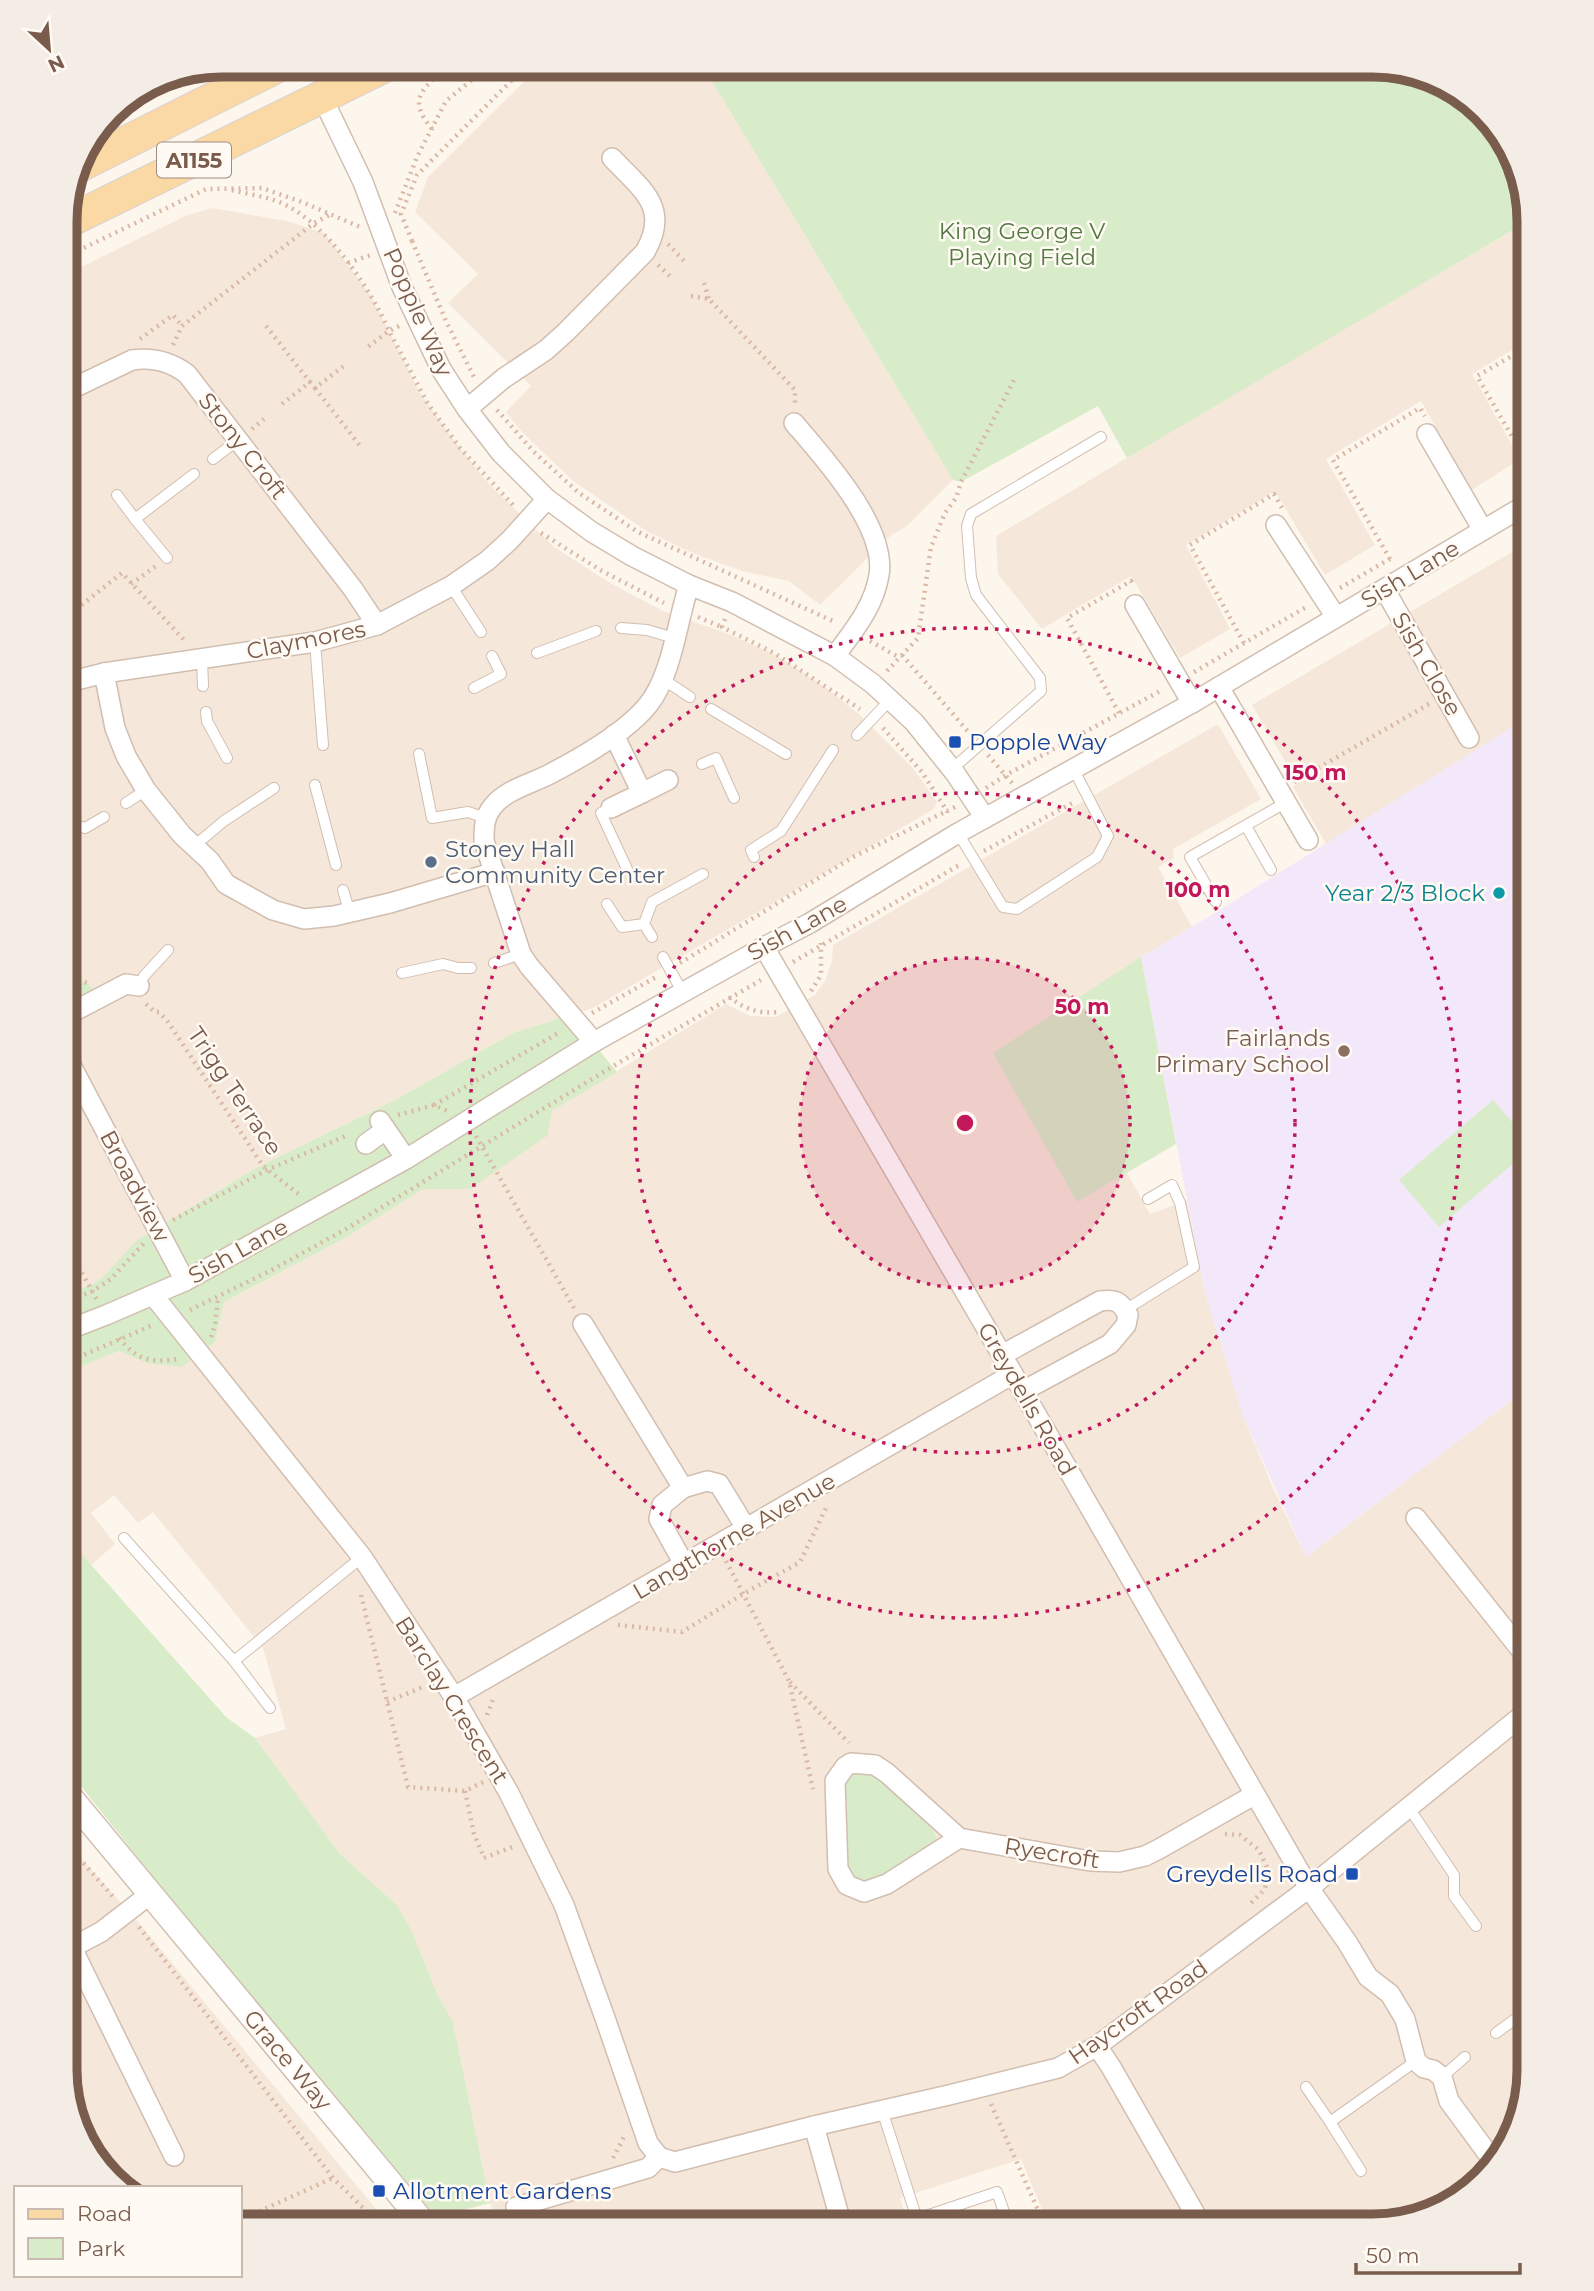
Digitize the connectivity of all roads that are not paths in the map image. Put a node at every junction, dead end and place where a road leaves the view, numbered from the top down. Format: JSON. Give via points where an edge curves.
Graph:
{"nodes":[{"id":1,"x":256,"y":77,"type":"edge"},
{"id":2,"x":363,"y":77,"type":"edge"},
{"id":3,"x":323,"y":97,"type":"junction"},
{"id":4,"x":612,"y":158,"type":"dead end"},
{"id":5,"x":91,"y":160,"type":"edge"},
{"id":6,"x":77,"y":217,"type":"edge"},
{"id":7,"x":77,"y":386,"type":"edge"},
{"id":8,"x":467,"y":409,"type":"junction"},
{"id":9,"x":794,"y":423,"type":"road end"},
{"id":10,"x":1427,"y":427,"type":"road end"},
{"id":11,"x":1101,"y":437,"type":"dead end"},
{"id":12,"x":238,"y":440,"type":"junction"},
{"id":13,"x":213,"y":459,"type":"dead end"},
{"id":14,"x":194,"y":474,"type":"dead end"},
{"id":15,"x":117,"y":495,"type":"dead end"},
{"id":16,"x":547,"y":499,"type":"junction"},
{"id":17,"x":1517,"y":510,"type":"edge"},
{"id":18,"x":135,"y":519,"type":"junction"},
{"id":19,"x":1282,"y":521,"type":"road end"},
{"id":20,"x":1483,"y":530,"type":"junction"},
{"id":21,"x":167,"y":558,"type":"road end"},
{"id":22,"x":689,"y":585,"type":"junction"},
{"id":23,"x":451,"y":586,"type":"junction"},
{"id":24,"x":1385,"y":590,"type":"junction"},
{"id":25,"x":1136,"y":598,"type":"road end"},
{"id":26,"x":1336,"y":617,"type":"junction"},
{"id":27,"x":377,"y":625,"type":"junction"},
{"id":28,"x":621,"y":628,"type":"dead end"},
{"id":29,"x":596,"y":631,"type":"dead end"},
{"id":30,"x":481,"y":632,"type":"dead end"},
{"id":31,"x":674,"y":638,"type":"junction"},
{"id":32,"x":315,"y":642,"type":"junction"},
{"id":33,"x":537,"y":653,"type":"dead end"},
{"id":34,"x":492,"y":656,"type":"dead end"},
{"id":35,"x":835,"y":656,"type":"junction"},
{"id":36,"x":202,"y":659,"type":"junction"},
{"id":37,"x":104,"y":673,"type":"junction"},
{"id":38,"x":77,"y":680,"type":"edge"},
{"id":39,"x":664,"y":680,"type":"junction"},
{"id":40,"x":203,"y":686,"type":"dead end"},
{"id":41,"x":1219,"y":687,"type":"junction"},
{"id":42,"x":474,"y":688,"type":"dead end"},
{"id":43,"x":690,"y":697,"type":"dead end"},
{"id":44,"x":890,"y":700,"type":"junction"},
{"id":45,"x":1192,"y":703,"type":"junction"},
{"id":46,"x":711,"y":709,"type":"dead end"},
{"id":47,"x":206,"y":712,"type":"dead end"},
{"id":48,"x":614,"y":735,"type":"junction"},
{"id":49,"x":857,"y":735,"type":"dead end"},
{"id":50,"x":1469,"y":738,"type":"dead end"},
{"id":51,"x":323,"y":745,"type":"dead end"},
{"id":52,"x":833,"y":750,"type":"dead end"},
{"id":53,"x":419,"y":754,"type":"dead end"},
{"id":54,"x":786,"y":754,"type":"dead end"},
{"id":55,"x":227,"y":758,"type":"dead end"},
{"id":56,"x":702,"y":764,"type":"dead end"},
{"id":57,"x":952,"y":769,"type":"junction"},
{"id":58,"x":1073,"y":770,"type":"junction"},
{"id":59,"x":673,"y":778,"type":"dead end"},
{"id":60,"x":315,"y":785,"type":"dead end"},
{"id":61,"x":274,"y":788,"type":"dead end"},
{"id":62,"x":146,"y":790,"type":"junction"},
{"id":63,"x":642,"y":793,"type":"junction"},
{"id":64,"x":1282,"y":797,"type":"junction"},
{"id":65,"x":734,"y":798,"type":"dead end"},
{"id":66,"x":126,"y":803,"type":"dead end"},
{"id":67,"x":611,"y":808,"type":"joint"},
{"id":68,"x":104,"y":817,"type":"dead end"},
{"id":69,"x":486,"y":818,"type":"junction"},
{"id":70,"x":985,"y":818,"type":"junction"},
{"id":71,"x":77,"y":826,"type":"edge"},
{"id":72,"x":1246,"y":826,"type":"junction"},
{"id":73,"x":958,"y":833,"type":"junction"},
{"id":74,"x":1308,"y":840,"type":"dead end"},
{"id":75,"x":194,"y":845,"type":"junction"},
{"id":76,"x":754,"y":857,"type":"dead end"},
{"id":77,"x":336,"y":866,"type":"dead end"},
{"id":78,"x":627,"y":869,"type":"dead end"},
{"id":79,"x":1271,"y":870,"type":"dead end"},
{"id":80,"x":495,"y":872,"type":"junction"},
{"id":81,"x":703,"y":874,"type":"dead end"},
{"id":82,"x":343,"y":890,"type":"dead end"},
{"id":83,"x":1216,"y":902,"type":"dead end"},
{"id":84,"x":607,"y":904,"type":"dead end"},
{"id":85,"x":350,"y":913,"type":"junction"},
{"id":86,"x":644,"y":924,"type":"junction"},
{"id":87,"x":652,"y":937,"type":"dead end"},
{"id":88,"x":764,"y":947,"type":"junction"},
{"id":89,"x":168,"y":950,"type":"dead end"},
{"id":90,"x":521,"y":954,"type":"junction"},
{"id":91,"x":663,"y":957,"type":"dead end"},
{"id":92,"x":494,"y":963,"type":"dead end"},
{"id":93,"x":471,"y":968,"type":"dead end"},
{"id":94,"x":402,"y":973,"type":"dead end"},
{"id":95,"x":138,"y":986,"type":"joint"},
{"id":96,"x":683,"y":993,"type":"junction"},
{"id":97,"x":77,"y":1010,"type":"edge"},
{"id":98,"x":594,"y":1042,"type":"junction"},
{"id":99,"x":77,"y":1077,"type":"edge"},
{"id":100,"x":366,"y":1144,"type":"dead end"},
{"id":101,"x":406,"y":1159,"type":"junction"},
{"id":102,"x":1148,"y":1199,"type":"dead end"},
{"id":103,"x":185,"y":1281,"type":"junction"},
{"id":104,"x":153,"y":1295,"type":"junction"},
{"id":105,"x":1125,"y":1310,"type":"junction"},
{"id":106,"x":583,"y":1324,"type":"road end"},
{"id":107,"x":77,"y":1326,"type":"edge"},
{"id":108,"x":1002,"y":1355,"type":"junction"},
{"id":109,"x":1018,"y":1383,"type":"junction"},
{"id":110,"x":683,"y":1488,"type":"junction"},
{"id":111,"x":1416,"y":1518,"type":"dead end"},
{"id":112,"x":746,"y":1528,"type":"junction"},
{"id":113,"x":124,"y":1538,"type":"dead end"},
{"id":114,"x":362,"y":1557,"type":"junction"},
{"id":115,"x":684,"y":1564,"type":"junction"},
{"id":116,"x":1517,"y":1645,"type":"edge"},
{"id":117,"x":234,"y":1661,"type":"junction"},
{"id":118,"x":454,"y":1697,"type":"junction"},
{"id":119,"x":270,"y":1708,"type":"dead end"},
{"id":120,"x":1517,"y":1720,"type":"edge"},
{"id":121,"x":1254,"y":1795,"type":"junction"},
{"id":122,"x":77,"y":1806,"type":"edge"},
{"id":123,"x":1409,"y":1808,"type":"junction"},
{"id":124,"x":959,"y":1838,"type":"junction"},
{"id":125,"x":1309,"y":1888,"type":"junction"},
{"id":126,"x":149,"y":1895,"type":"junction"},
{"id":127,"x":1476,"y":1926,"type":"dead end"},
{"id":128,"x":77,"y":1944,"type":"edge"},
{"id":129,"x":77,"y":1967,"type":"edge"},
{"id":130,"x":1517,"y":2018,"type":"edge"},
{"id":131,"x":1496,"y":2033,"type":"dead end"},
{"id":132,"x":1097,"y":2046,"type":"junction"},
{"id":133,"x":1465,"y":2057,"type":"dead end"},
{"id":134,"x":1416,"y":2061,"type":"junction"},
{"id":135,"x":1442,"y":2077,"type":"junction"},
{"id":136,"x":1306,"y":2087,"type":"dead end"},
{"id":137,"x":882,"y":2110,"type":"junction"},
{"id":138,"x":1330,"y":2122,"type":"junction"},
{"id":139,"x":814,"y":2126,"type":"junction"},
{"id":140,"x":1489,"y":2155,"type":"edge"},
{"id":141,"x":174,"y":2156,"type":"dead end"},
{"id":142,"x":659,"y":2157,"type":"junction"},
{"id":143,"x":1361,"y":2171,"type":"dead end"},
{"id":144,"x":516,"y":2207,"type":"dead end"},
{"id":145,"x":947,"y":2209,"type":"junction"},
{"id":146,"x":416,"y":2214,"type":"edge"},
{"id":147,"x":839,"y":2214,"type":"edge"},
{"id":148,"x":915,"y":2214,"type":"edge"},
{"id":149,"x":932,"y":2214,"type":"edge"},
{"id":150,"x":949,"y":2214,"type":"edge"},
{"id":151,"x":1005,"y":2214,"type":"edge"},
{"id":152,"x":1195,"y":2214,"type":"edge"}],
"edges":[{"from":1,"to":5,"type":"main road","number":"A1155"},
{"from":2,"to":3,"type":"main road","number":"A1155"},
{"from":3,"to":6,"type":"main road","number":"A1155"},
{"from":3,"to":8,"type":"street","name":"Popple Way","via":[[363,182],[416,318]]},
{"from":4,"to":8,"type":"street","via":[[654,208],[656,219],[645,252],[546,350]]},
{"from":7,"to":12,"type":"street","name":"Stony Croft","via":[[132,360],[165,362],[187,374]]},
{"from":8,"to":16,"type":"street","name":"Popple Way","via":[[501,453]]},
{"from":9,"to":35,"type":"street","via":[[833,468],[874,536],[881,558],[867,611]]},
{"from":10,"to":20,"type":"street","name":"Sish Lane"},
{"from":11,"to":57,"type":"lane","via":[[971,514],[967,526],[976,595],[1040,678],[1041,691]]},
{"from":12,"to":13,"type":"lane"},
{"from":12,"to":27,"type":"street","name":"Stony Croft"},
{"from":14,"to":18,"type":"lane"},
{"from":15,"to":18,"type":"lane"},
{"from":16,"to":22,"type":"street","name":"Popple Way","via":[[592,532]]},
{"from":16,"to":23,"type":"street","name":"Claymores","via":[[487,561]]},
{"from":17,"to":20,"type":"street","name":"Sish Lane"},
{"from":18,"to":21,"type":"lane"},
{"from":19,"to":26,"type":"street","name":"Sish Lane"},
{"from":20,"to":24,"type":"street","name":"Sish Lane"},
{"from":22,"to":31,"type":"street"},
{"from":22,"to":35,"type":"street","name":"Popple Way","via":[[732,602]]},
{"from":23,"to":27,"type":"street","name":"Claymores"},
{"from":23,"to":30,"type":"lane"},
{"from":24,"to":26,"type":"street","name":"Sish Lane"},
{"from":24,"to":50,"type":"street","name":"Sish Close"},
{"from":25,"to":45,"type":"street"},
{"from":26,"to":41,"type":"street","name":"Sish Lane"},
{"from":27,"to":32,"type":"street","name":"Claymores"},
{"from":28,"to":31,"type":"lane"},
{"from":29,"to":33,"type":"lane"},
{"from":31,"to":39,"type":"street"},
{"from":32,"to":36,"type":"street","name":"Claymores"},
{"from":32,"to":51,"type":"lane"},
{"from":34,"to":42,"type":"lane","via":[[501,674]]},
{"from":35,"to":44,"type":"street","name":"Popple Way"},
{"from":36,"to":37,"type":"street","name":"Claymores"},
{"from":36,"to":40,"type":"lane"},
{"from":37,"to":38,"type":"street","name":"Claymores"},
{"from":37,"to":62,"type":"street","via":[[115,728]]},
{"from":39,"to":43,"type":"lane"},
{"from":39,"to":48,"type":"street","via":[[638,716]]},
{"from":41,"to":45,"type":"street","name":"Sish Lane"},
{"from":41,"to":64,"type":"street"},
{"from":44,"to":49,"type":"lane"},
{"from":44,"to":57,"type":"street","name":"Popple Way"},
{"from":45,"to":58,"type":"street","name":"Sish Lane"},
{"from":46,"to":54,"type":"lane"},
{"from":47,"to":55,"type":"lane"},
{"from":48,"to":63,"type":"street"},
{"from":48,"to":69,"type":"street","via":[[500,799]]},
{"from":52,"to":76,"type":"lane","via":[[781,831],[751,850]]},
{"from":53,"to":69,"type":"lane","via":[[432,818],[468,812]]},
{"from":56,"to":65,"type":"lane","via":[[716,758]]},
{"from":57,"to":70,"type":"street","name":"Popple Way"},
{"from":58,"to":70,"type":"street","name":"Sish Lane"},
{"from":58,"to":73,"type":"lane","via":[[1108,836],[1097,857],[1017,909],[1003,907]]},
{"from":59,"to":63,"type":"street"},
{"from":60,"to":77,"type":"lane"},
{"from":61,"to":75,"type":"lane"},
{"from":62,"to":66,"type":"lane"},
{"from":62,"to":75,"type":"street"},
{"from":63,"to":67,"type":"street"},
{"from":64,"to":72,"type":"lane"},
{"from":64,"to":74,"type":"street"},
{"from":67,"to":78,"type":"lane","via":[[601,813]]},
{"from":68,"to":71,"type":"lane","via":[[85,828]]},
{"from":69,"to":80,"type":"street","via":[[485,841]]},
{"from":70,"to":73,"type":"street","name":"Sish Lane"},
{"from":72,"to":79,"type":"lane"},
{"from":72,"to":83,"type":"lane","via":[[1190,857]]},
{"from":73,"to":88,"type":"street","name":"Sish Lane"},
{"from":75,"to":85,"type":"street","via":[[226,884],[273,910],[304,919]]},
{"from":80,"to":85,"type":"street"},
{"from":80,"to":90,"type":"street"},
{"from":81,"to":86,"type":"lane","via":[[652,902]]},
{"from":82,"to":85,"type":"lane"},
{"from":84,"to":86,"type":"lane","via":[[622,927]]},
{"from":86,"to":87,"type":"lane"},
{"from":88,"to":96,"type":"street","name":"Sish Lane"},
{"from":88,"to":108,"type":"street","name":"Greydells Road"},
{"from":89,"to":95,"type":"lane"},
{"from":90,"to":92,"type":"lane"},
{"from":90,"to":98,"type":"street"},
{"from":91,"to":96,"type":"lane"},
{"from":93,"to":94,"type":"lane","via":[[443,964]]},
{"from":95,"to":97,"type":"street","via":[[127,984]]},
{"from":96,"to":98,"type":"street","name":"Sish Lane"},
{"from":98,"to":101,"type":"street","name":"Sish Lane"},
{"from":99,"to":103,"type":"street","name":"Broadview"},
{"from":100,"to":101,"type":"street","via":[[382,1125]]},
{"from":101,"to":103,"type":"street","name":"Sish Lane"},
{"from":102,"to":105,"type":"lane","via":[[1172,1185],[1194,1267]]},
{"from":103,"to":104,"type":"street","name":"Sish Lane"},
{"from":104,"to":107,"type":"street","name":"Sish Lane"},
{"from":104,"to":114,"type":"street","name":"Barclay Crescent"},
{"from":105,"to":108,"type":"street","via":[[1113,1300],[1100,1301]]},
{"from":105,"to":109,"type":"street","name":"Langthorne Avenue","via":[[1126,1325],[1110,1344]]},
{"from":106,"to":110,"type":"street"},
{"from":108,"to":109,"type":"street","name":"Greydells Road"},
{"from":109,"to":112,"type":"street","name":"Langthorne Avenue"},
{"from":109,"to":121,"type":"street","name":"Greydells Road"},
{"from":110,"to":112,"type":"street","via":[[707,1481],[719,1484]]},
{"from":110,"to":115,"type":"street","via":[[662,1505],[659,1519]]},
{"from":111,"to":116,"type":"street"},
{"from":112,"to":115,"type":"street","name":"Langthorne Avenue"},
{"from":113,"to":117,"type":"lane"},
{"from":114,"to":117,"type":"lane"},
{"from":114,"to":118,"type":"street","name":"Barclay Crescent"},
{"from":115,"to":118,"type":"street","name":"Langthorne Avenue"},
{"from":117,"to":119,"type":"lane"},
{"from":118,"to":142,"type":"street","name":"Barclay Crescent","via":[[509,1793],[524,1846],[564,1905],[648,2143]]},
{"from":120,"to":123,"type":"street","name":"Haycroft Road"},
{"from":121,"to":124,"type":"street","name":"Ryecroft","via":[[1152,1853],[1119,1862]]},
{"from":121,"to":125,"type":"street","name":"Greydells Road"},
{"from":122,"to":126,"type":"street","name":"Grace Way"},
{"from":123,"to":125,"type":"street","name":"Haycroft Road"},
{"from":123,"to":127,"type":"lane","via":[[1454,1875],[1454,1896]]},
{"from":124,"to":124,"type":"street","via":[[887,1884],[864,1892],[847,1885],[838,1869],[835,1781],[851,1763],[875,1765]]},
{"from":125,"to":132,"type":"street","name":"Haycroft Road"},
{"from":125,"to":134,"type":"street","name":"Greydells Road","via":[[1368,1977],[1390,1994],[1405,2019]]},
{"from":126,"to":128,"type":"street"},
{"from":126,"to":146,"type":"street","name":"Grace Way"},
{"from":129,"to":141,"type":"street"},
{"from":130,"to":131,"type":"lane"},
{"from":132,"to":137,"type":"street","name":"Haycroft Road","via":[[1058,2068]]},
{"from":132,"to":152,"type":"street"},
{"from":133,"to":135,"type":"lane"},
{"from":134,"to":135,"type":"street"},
{"from":134,"to":138,"type":"lane"},
{"from":135,"to":140,"type":"street","via":[[1449,2101]]},
{"from":136,"to":138,"type":"lane"},
{"from":137,"to":139,"type":"street","name":"Haycroft Road"},
{"from":137,"to":148,"type":"lane"},
{"from":138,"to":143,"type":"lane"},
{"from":139,"to":142,"type":"street","name":"Haycroft Road","via":[[675,2162]]},
{"from":139,"to":147,"type":"street"},
{"from":142,"to":144,"type":"street","name":"Haycroft Road","via":[[648,2168]]},
{"from":145,"to":149,"type":"lane"},
{"from":145,"to":150,"type":"lane"},
{"from":145,"to":151,"type":"lane","via":[[998,2192]]}]}
